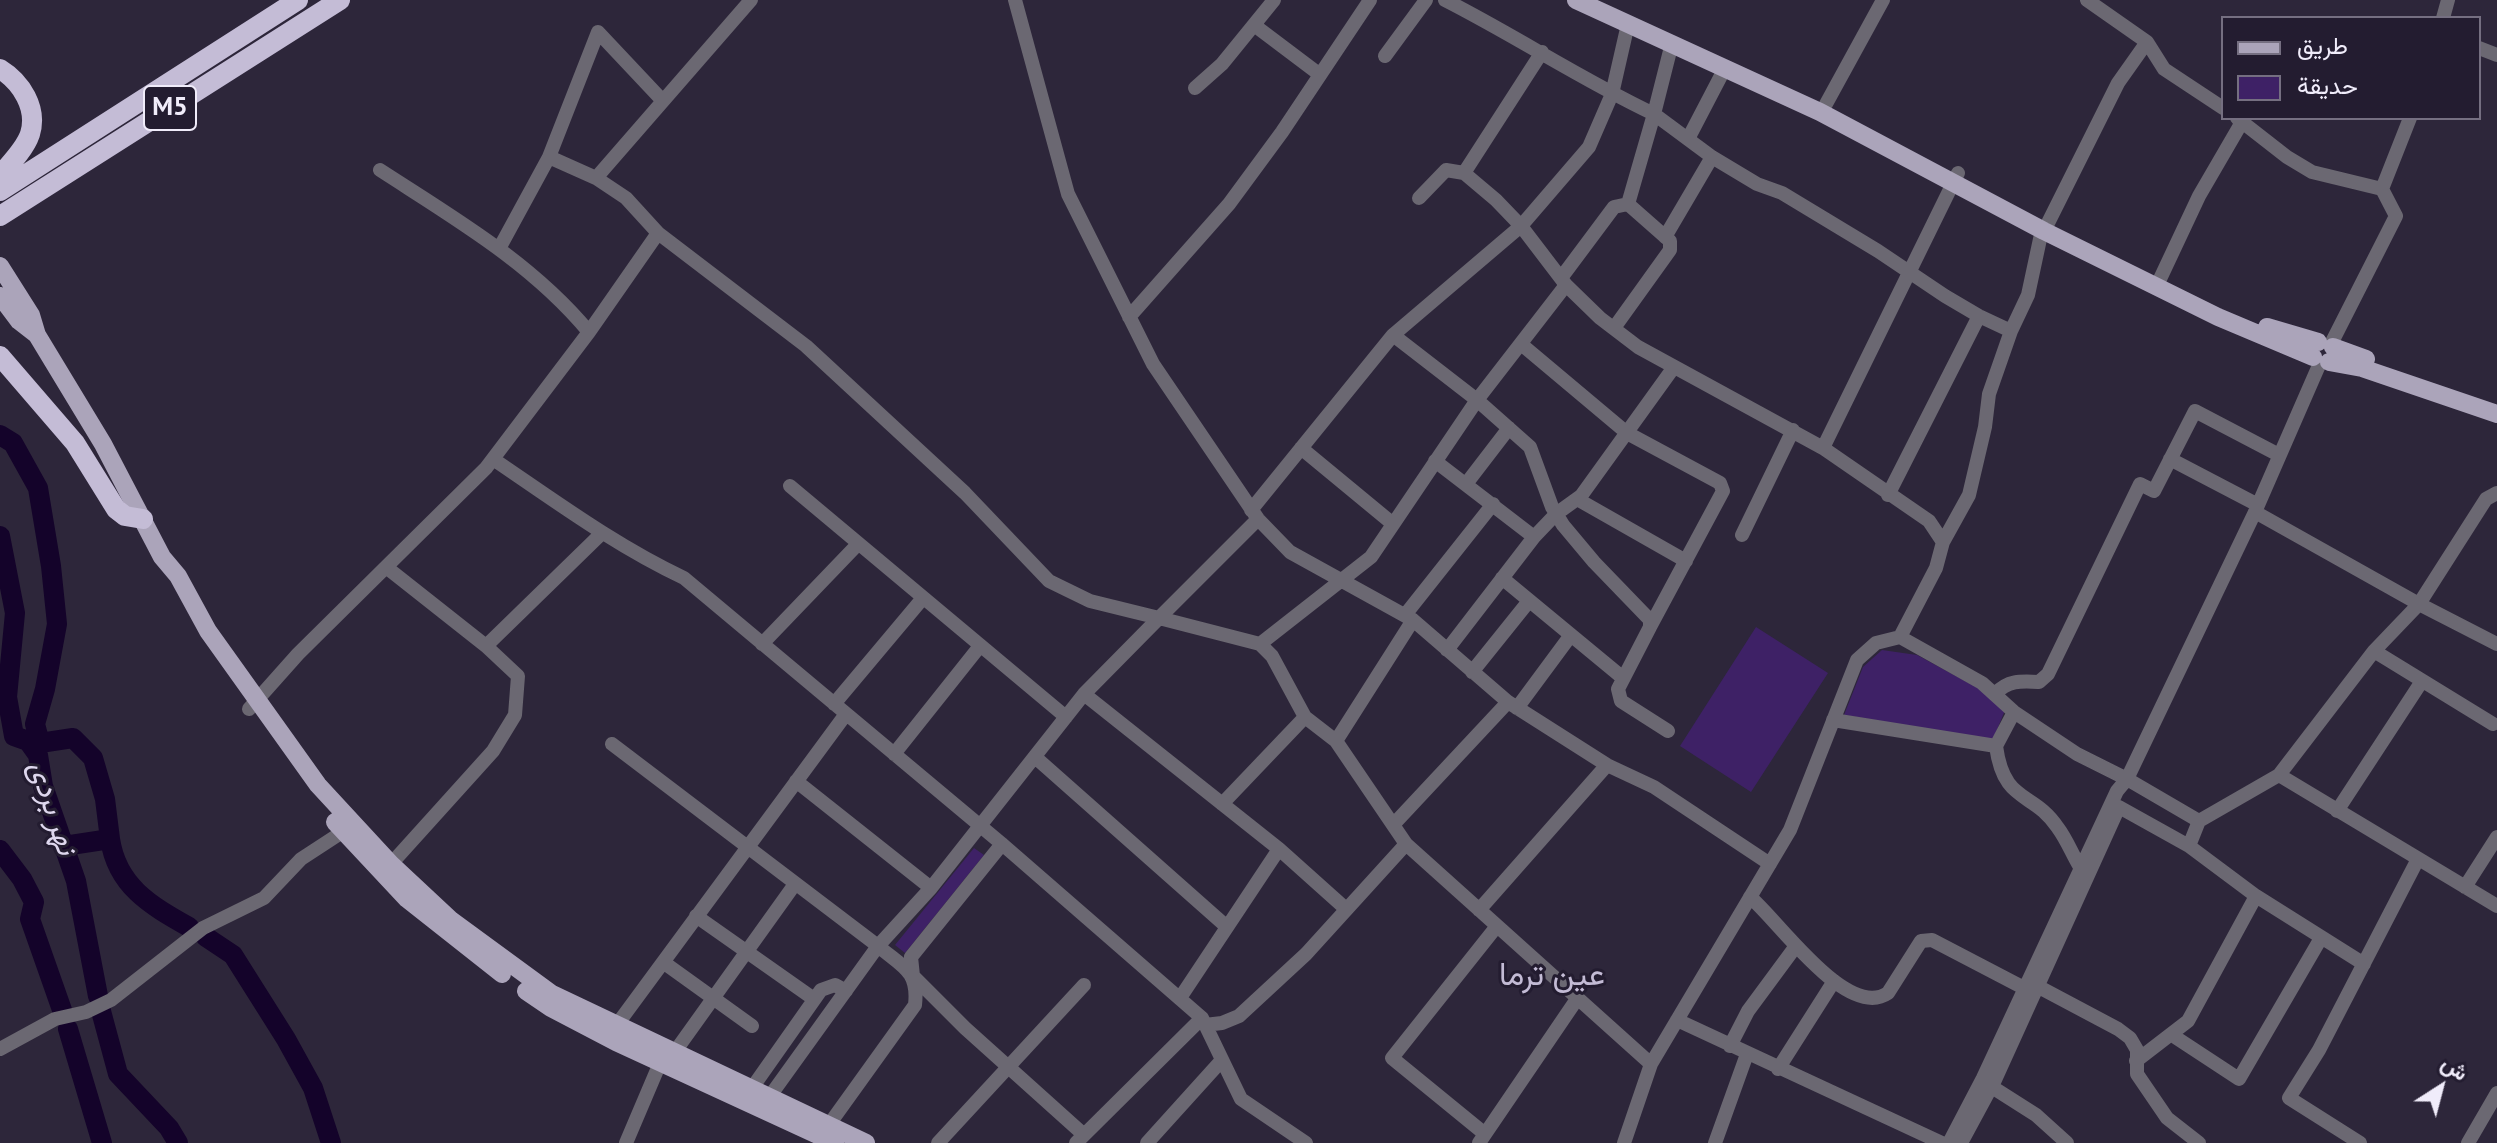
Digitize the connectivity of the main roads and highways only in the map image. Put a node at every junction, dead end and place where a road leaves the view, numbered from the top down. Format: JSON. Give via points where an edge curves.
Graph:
{"nodes":[{"id":1,"x":298,"y":0,"type":"edge"},
{"id":2,"x":340,"y":0,"type":"edge"},
{"id":3,"x":1576,"y":0,"type":"edge"},
{"id":4,"x":1600,"y":0,"type":"edge"},
{"id":5,"x":0,"y":69,"type":"edge"},
{"id":6,"x":30,"y":134,"type":"junction"},
{"id":7,"x":89,"y":135,"type":"junction"},
{"id":8,"x":0,"y":175,"type":"edge"},
{"id":9,"x":1956,"y":178,"type":"junction"},
{"id":10,"x":0,"y":191,"type":"edge"},
{"id":11,"x":0,"y":216,"type":"edge"},
{"id":12,"x":2046,"y":226,"type":"junction"},
{"id":13,"x":0,"y":266,"type":"edge"},
{"id":14,"x":0,"y":296,"type":"edge"},
{"id":15,"x":2258,"y":329,"type":"junction"},
{"id":16,"x":37,"y":335,"type":"junction"},
{"id":17,"x":2324,"y":353,"type":"junction"},
{"id":18,"x":0,"y":356,"type":"edge"},
{"id":19,"x":2497,"y":404,"type":"edge"},
{"id":20,"x":2497,"y":414,"type":"edge"},
{"id":21,"x":143,"y":519,"type":"junction"},
{"id":22,"x":348,"y":828,"type":"junction"},
{"id":23,"x":667,"y":1058,"type":"junction"},
{"id":24,"x":764,"y":1102,"type":"junction"},
{"id":25,"x":828,"y":1135,"type":"edge"},
{"id":26,"x":866,"y":1143,"type":"edge"}],
"edges":[{"from":1,"to":7,"type":"highway","number":"M5"},
{"from":2,"to":11,"type":"highway","number":"M5"},
{"from":3,"to":9,"type":"main road"},
{"from":4,"to":9,"type":"main road","via":[[1826,104]]},
{"from":5,"to":6,"type":"highway","via":[[27,99]]},
{"from":6,"to":7,"type":"highway","via":[[36,144],[47,147]]},
{"from":6,"to":8,"type":"highway"},
{"from":7,"to":10,"type":"highway","number":"M5"},
{"from":9,"to":12,"type":"main road"},
{"from":12,"to":15,"type":"main road"},
{"from":12,"to":15,"type":"main road"},
{"from":13,"to":16,"type":"main road","via":[[31,315]]},
{"from":14,"to":16,"type":"main road"},
{"from":15,"to":17,"type":"main road"},
{"from":16,"to":21,"type":"main road"},
{"from":17,"to":19,"type":"main road"},
{"from":17,"to":20,"type":"main road"},
{"from":18,"to":21,"type":"highway","via":[[75,443],[116,509]]},
{"from":21,"to":22,"type":"main road","via":[[253,704]]},
{"from":22,"to":23,"type":"main road","via":[[451,920],[534,983]]},
{"from":22,"to":23,"type":"main road","via":[[407,899],[468,949],[551,1008]]},
{"from":23,"to":24,"type":"main road"},
{"from":23,"to":24,"type":"main road","via":[[752,1088]]},
{"from":24,"to":25,"type":"main road"},
{"from":25,"to":26,"type":"main road"}]}
